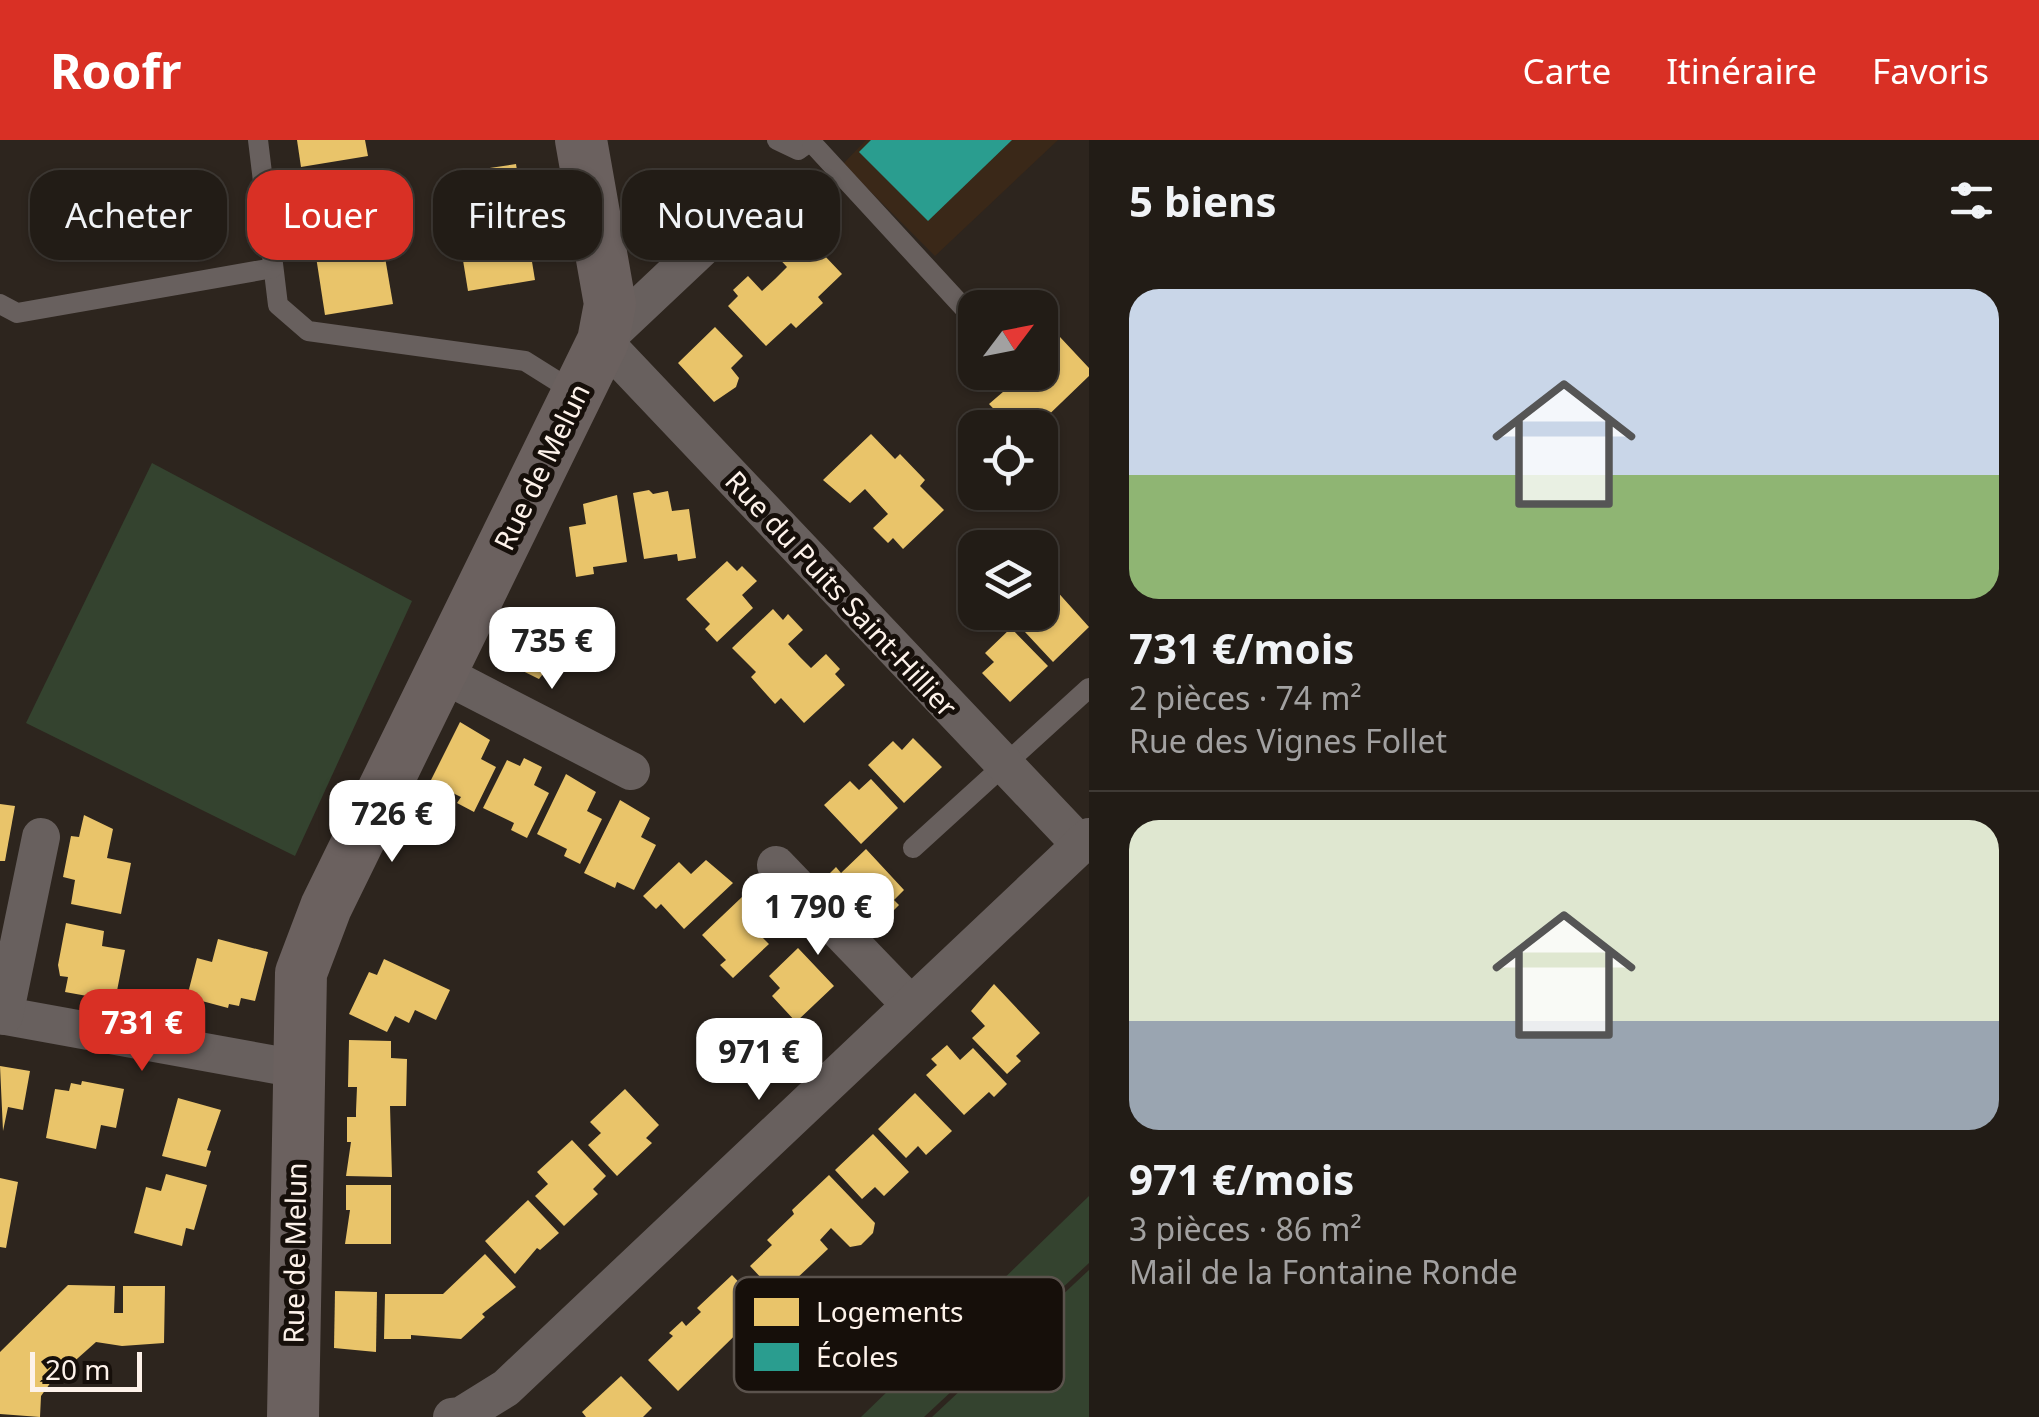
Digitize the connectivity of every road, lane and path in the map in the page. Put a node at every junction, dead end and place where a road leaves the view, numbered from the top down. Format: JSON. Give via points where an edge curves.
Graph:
{"nodes":[{"id":1,"x":258,"y":140,"type":"edge"},
{"id":2,"x":581,"y":140,"type":"edge"},
{"id":3,"x":778,"y":140,"type":"edge"},
{"id":4,"x":812,"y":142,"type":"edge"},
{"id":5,"x":689,"y":260,"type":"edge"},
{"id":6,"x":273,"y":268,"type":"junction"},
{"id":7,"x":958,"y":301,"type":"edge"},
{"id":8,"x":0,"y":304,"type":"edge"},
{"id":9,"x":602,"y":342,"type":"junction"},
{"id":10,"x":578,"y":394,"type":"junction"},
{"id":11,"x":441,"y":673,"type":"junction"},
{"id":12,"x":1089,"y":688,"type":"edge"},
{"id":13,"x":1004,"y":764,"type":"junction"},
{"id":14,"x":631,"y":771,"type":"dead end"},
{"id":15,"x":42,"y":837,"type":"dead end"},
{"id":16,"x":1085,"y":841,"type":"edge"},
{"id":17,"x":913,"y":848,"type":"dead end"},
{"id":18,"x":776,"y":865,"type":"dead end"},
{"id":19,"x":909,"y":1004,"type":"junction"},
{"id":20,"x":2,"y":1015,"type":"edge"},
{"id":21,"x":298,"y":1069,"type":"junction"},
{"id":22,"x":293,"y":1417,"type":"edge"},
{"id":23,"x":452,"y":1417,"type":"edge"}],
"edges":[{"from":1,"to":6,"type":"lane"},
{"from":2,"to":9,"type":"street","name":"Rue de Melun","via":[[610,304]]},
{"from":3,"to":4,"type":"lane","via":[[798,150]]},
{"from":4,"to":7,"type":"lane"},
{"from":5,"to":9,"type":"street"},
{"from":6,"to":8,"type":"lane","via":[[17,312]]},
{"from":6,"to":10,"type":"lane","via":[[278,305],[308,330],[526,360]]},
{"from":9,"to":10,"type":"street","name":"Rue de Melun"},
{"from":9,"to":13,"type":"street","name":"Rue du Puits Saint-Hillier"},
{"from":10,"to":11,"type":"street","name":"Rue de Melun"},
{"from":11,"to":14,"type":"street"},
{"from":11,"to":21,"type":"street","name":"Rue de Melun","via":[[326,907],[301,973]]},
{"from":12,"to":13,"type":"lane"},
{"from":13,"to":16,"type":"street","name":"Rue du Puits Saint-Hillier"},
{"from":13,"to":17,"type":"lane"},
{"from":15,"to":20,"type":"street"},
{"from":16,"to":19,"type":"street"},
{"from":18,"to":19,"type":"street"},
{"from":19,"to":23,"type":"street","via":[[506,1388]]},
{"from":20,"to":21,"type":"street"},
{"from":21,"to":22,"type":"street","name":"Rue de Melun"}]}
